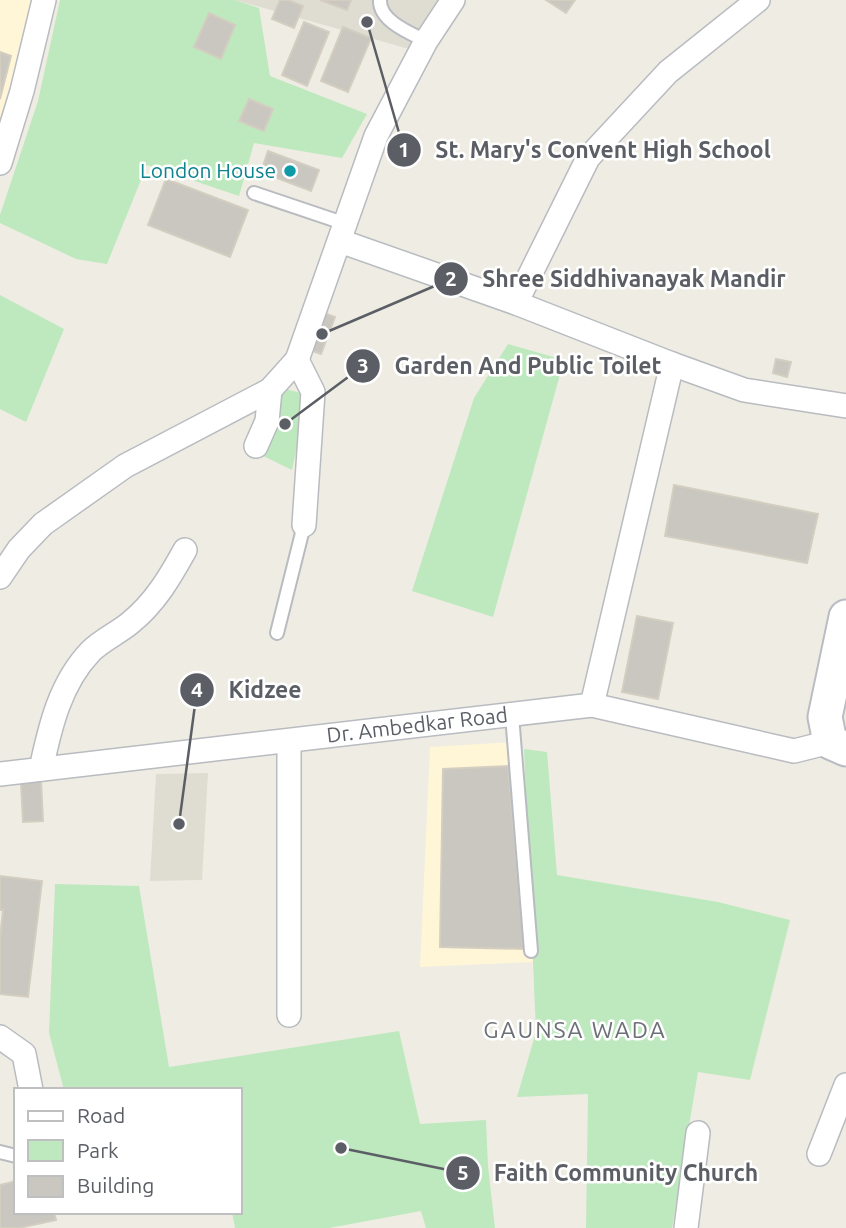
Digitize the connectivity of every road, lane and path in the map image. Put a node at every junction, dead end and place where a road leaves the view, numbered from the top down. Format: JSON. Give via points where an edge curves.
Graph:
{"nodes":[{"id":1,"x":44,"y":0,"type":"edge"},
{"id":2,"x":380,"y":0,"type":"edge"},
{"id":3,"x":453,"y":0,"type":"edge"},
{"id":4,"x":758,"y":0,"type":"edge"},
{"id":5,"x":426,"y":41,"type":"junction"},
{"id":6,"x":0,"y":163,"type":"edge"},
{"id":7,"x":254,"y":192,"type":"dead end"},
{"id":8,"x":343,"y":233,"type":"junction"},
{"id":9,"x":516,"y":303,"type":"junction"},
{"id":10,"x":296,"y":360,"type":"junction"},
{"id":11,"x":672,"y":364,"type":"junction"},
{"id":12,"x":270,"y":390,"type":"junction"},
{"id":13,"x":846,"y":406,"type":"edge"},
{"id":14,"x":256,"y":446,"type":"dead end"},
{"id":15,"x":304,"y":525,"type":"joint"},
{"id":16,"x":185,"y":550,"type":"dead end"},
{"id":17,"x":0,"y":577,"type":"edge"},
{"id":18,"x":846,"y":617,"type":"edge"},
{"id":19,"x":276,"y":634,"type":"dead end"},
{"id":20,"x":592,"y":705,"type":"junction"},
{"id":21,"x":512,"y":715,"type":"junction"},
{"id":22,"x":289,"y":741,"type":"junction"},
{"id":23,"x":838,"y":746,"type":"edge"},
{"id":24,"x":41,"y":769,"type":"junction"},
{"id":25,"x":0,"y":774,"type":"edge"},
{"id":26,"x":531,"y":951,"type":"dead end"},
{"id":27,"x":289,"y":1015,"type":"dead end"},
{"id":28,"x":0,"y":1037,"type":"edge"},
{"id":29,"x":846,"y":1085,"type":"edge"},
{"id":30,"x":31,"y":1088,"type":"edge"},
{"id":31,"x":698,"y":1133,"type":"dead end"},
{"id":32,"x":820,"y":1154,"type":"dead end"},
{"id":33,"x":686,"y":1228,"type":"edge"}],
"edges":[{"from":1,"to":6,"type":"street"},
{"from":2,"to":5,"type":"lane","via":[[388,19]]},
{"from":3,"to":5,"type":"street"},
{"from":4,"to":9,"type":"street","via":[[668,72],[589,158]]},
{"from":5,"to":8,"type":"street","via":[[376,136]]},
{"from":7,"to":8,"type":"lane"},
{"from":8,"to":9,"type":"street"},
{"from":8,"to":10,"type":"street"},
{"from":9,"to":11,"type":"street"},
{"from":10,"to":12,"type":"street"},
{"from":10,"to":15,"type":"street","via":[[313,392]]},
{"from":11,"to":13,"type":"street","via":[[744,390]]},
{"from":11,"to":20,"type":"street"},
{"from":12,"to":14,"type":"street","via":[[267,421]]},
{"from":12,"to":17,"type":"street","via":[[125,466],[43,524]]},
{"from":15,"to":19,"type":"lane"},
{"from":16,"to":24,"type":"street","via":[[162,591],[129,624],[91,652],[69,681],[52,719]]},
{"from":18,"to":23,"type":"main road","via":[[825,717]]},
{"from":20,"to":21,"type":"street","name":"Dr. Ambedkar Road"},
{"from":20,"to":23,"type":"street","name":"Dr. Ambedkar Road","via":[[794,751]]},
{"from":21,"to":22,"type":"street","name":"Dr. Ambedkar Road"},
{"from":21,"to":26,"type":"lane"},
{"from":22,"to":24,"type":"street","name":"Dr. Ambedkar Road"},
{"from":22,"to":27,"type":"street"},
{"from":24,"to":25,"type":"street","name":"Dr. Ambedkar Road"},
{"from":28,"to":30,"type":"street","via":[[24,1054]]},
{"from":29,"to":32,"type":"street"},
{"from":31,"to":33,"type":"street"}]}
